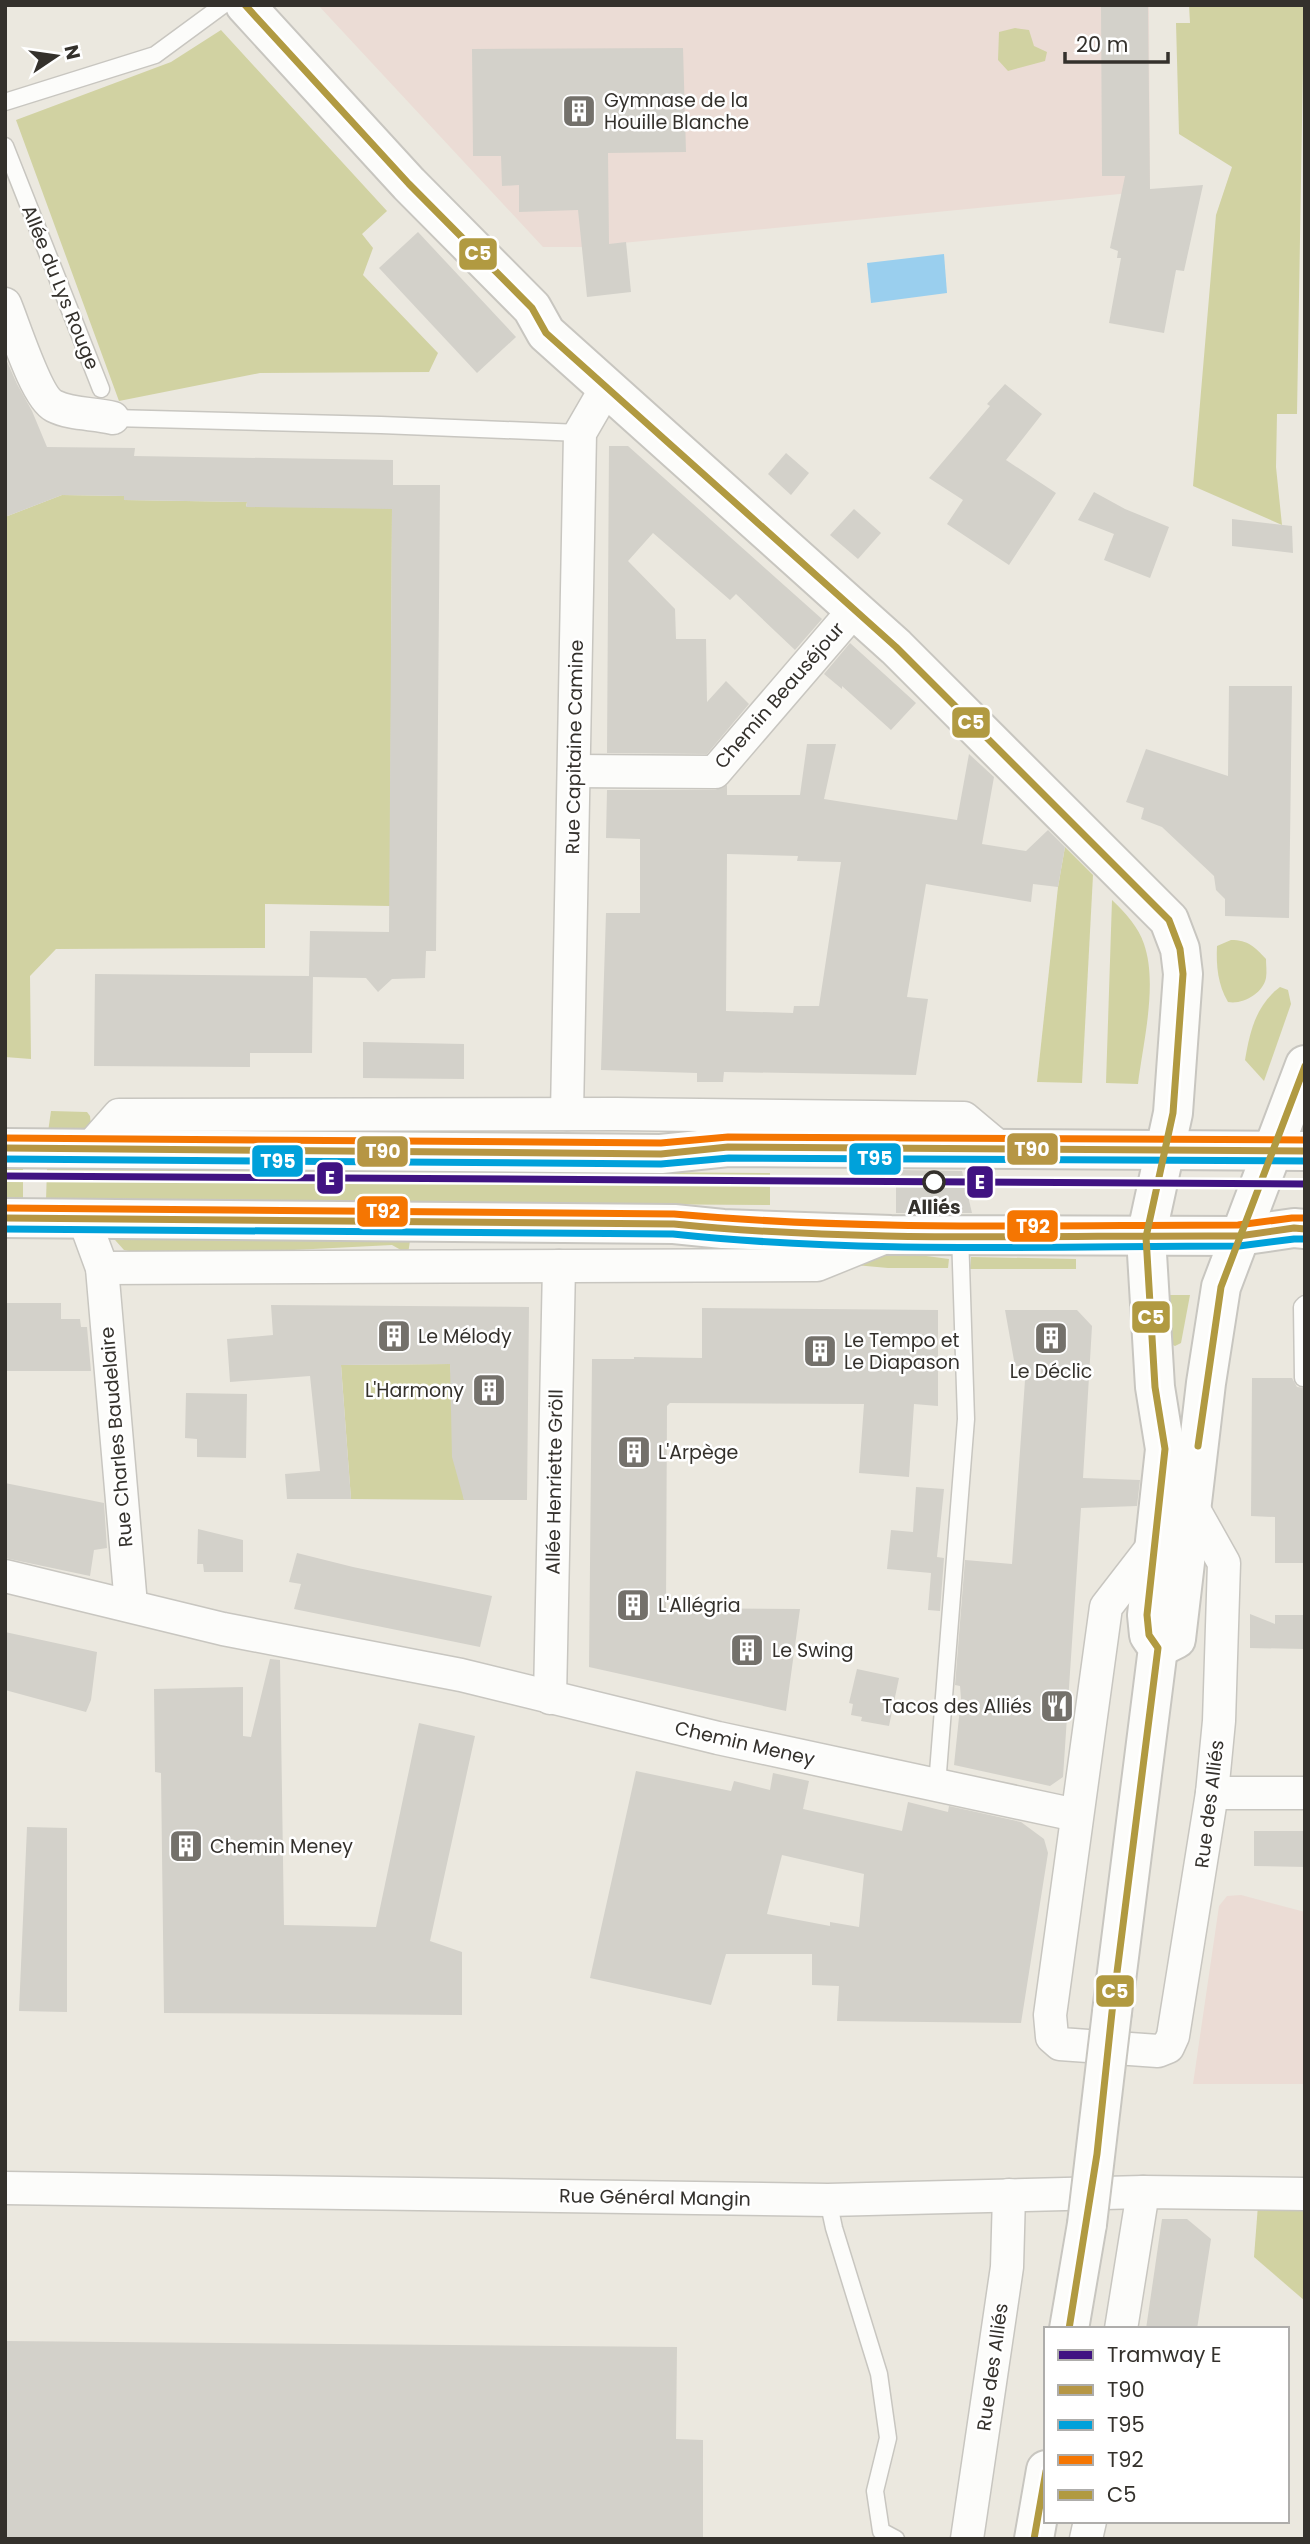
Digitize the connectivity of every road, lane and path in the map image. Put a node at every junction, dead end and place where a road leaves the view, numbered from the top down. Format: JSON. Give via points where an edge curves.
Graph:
{"nodes":[{"id":1,"x":223,"y":5,"type":"edge"},
{"id":2,"x":245,"y":5,"type":"edge"},
{"id":3,"x":5,"y":102,"type":"edge"},
{"id":4,"x":5,"y":146,"type":"edge"},
{"id":5,"x":5,"y":304,"type":"edge"},
{"id":6,"x":606,"y":388,"type":"junction"},
{"id":7,"x":101,"y":389,"type":"dead end"},
{"id":8,"x":113,"y":418,"type":"joint"},
{"id":9,"x":580,"y":433,"type":"junction"},
{"id":10,"x":855,"y":609,"type":"junction"},
{"id":11,"x":574,"y":771,"type":"junction"},
{"id":12,"x":1305,"y":1065,"type":"edge"},
{"id":13,"x":567,"y":1114,"type":"junction"},
{"id":14,"x":5,"y":1148,"type":"edge"},
{"id":15,"x":89,"y":1149,"type":"junction"},
{"id":16,"x":1001,"y":1149,"type":"junction"},
{"id":17,"x":1166,"y":1150,"type":"junction"},
{"id":18,"x":1288,"y":1152,"type":"edge"},
{"id":19,"x":5,"y":1218,"type":"edge"},
{"id":20,"x":84,"y":1219,"type":"junction"},
{"id":21,"x":1305,"y":1228,"type":"edge"},
{"id":22,"x":960,"y":1234,"type":"junction"},
{"id":23,"x":891,"y":1235,"type":"junction"},
{"id":24,"x":1239,"y":1236,"type":"junction"},
{"id":25,"x":1146,"y":1237,"type":"junction"},
{"id":26,"x":559,"y":1266,"type":"junction"},
{"id":27,"x":102,"y":1268,"type":"junction"},
{"id":28,"x":1305,"y":1304,"type":"edge"},
{"id":29,"x":1303,"y":1378,"type":"dead end"},
{"id":30,"x":1192,"y":1506,"type":"junction"},
{"id":31,"x":1157,"y":1541,"type":"junction"},
{"id":32,"x":5,"y":1576,"type":"edge"},
{"id":33,"x":131,"y":1605,"type":"junction"},
{"id":34,"x":1158,"y":1648,"type":"junction"},
{"id":35,"x":550,"y":1698,"type":"junction"},
{"id":36,"x":937,"y":1786,"type":"junction"},
{"id":37,"x":1212,"y":1793,"type":"junction"},
{"id":38,"x":1305,"y":1793,"type":"edge"},
{"id":39,"x":1076,"y":1815,"type":"junction"},
{"id":40,"x":5,"y":2188,"type":"edge"},
{"id":41,"x":1143,"y":2192,"type":"junction"},
{"id":42,"x":1305,"y":2194,"type":"edge"},
{"id":43,"x":1009,"y":2195,"type":"junction"},
{"id":44,"x":828,"y":2200,"type":"junction"},
{"id":45,"x":1069,"y":2327,"type":"edge"},
{"id":46,"x":1121,"y":2327,"type":"edge"},
{"id":47,"x":1044,"y":2482,"type":"edge"},
{"id":48,"x":896,"y":2539,"type":"edge"},
{"id":49,"x":967,"y":2539,"type":"edge"},
{"id":50,"x":1034,"y":2539,"type":"edge"}],
"edges":[{"from":1,"to":3,"type":"lane","via":[[155,55]]},
{"from":2,"to":6,"type":"main road","via":[[409,184],[532,309],[546,333]]},
{"from":4,"to":7,"type":"lane","name":"Allée du Lys Rouge"},
{"from":5,"to":8,"type":"street","via":[[38,388],[52,405]]},
{"from":6,"to":9,"type":"street","name":"Rue Capitaine Camine"},
{"from":6,"to":10,"type":"main road"},
{"from":8,"to":9,"type":"lane"},
{"from":9,"to":11,"type":"street","name":"Rue Capitaine Camine"},
{"from":10,"to":11,"type":"street","name":"Chemin Beauséjour","via":[[715,772]]},
{"from":10,"to":17,"type":"main road","via":[[1169,920],[1183,974],[1177,1080]]},
{"from":11,"to":13,"type":"street","name":"Rue Capitaine Camine"},
{"from":12,"to":18,"type":"main road"},
{"from":13,"to":15,"type":"street","via":[[120,1115]]},
{"from":13,"to":16,"type":"street","via":[[964,1118]]},
{"from":14,"to":15,"type":"main road"},
{"from":15,"to":16,"type":"main road","via":[[662,1154],[728,1147]]},
{"from":16,"to":17,"type":"main road"},
{"from":17,"to":18,"type":"main road"},
{"from":17,"to":25,"type":"main road"},
{"from":18,"to":24,"type":"main road"},
{"from":19,"to":20,"type":"main road"},
{"from":20,"to":23,"type":"main road","via":[[674,1224]]},
{"from":20,"to":27,"type":"street","name":"Rue Charles Baudelaire"},
{"from":21,"to":24,"type":"main road"},
{"from":22,"to":23,"type":"main road"},
{"from":22,"to":25,"type":"main road"},
{"from":22,"to":36,"type":"lane","via":[[966,1419]]},
{"from":23,"to":26,"type":"street","via":[[817,1265]]},
{"from":24,"to":25,"type":"main road"},
{"from":24,"to":30,"type":"main road","via":[[1220,1287]]},
{"from":25,"to":31,"type":"main road","via":[[1155,1387],[1165,1449]]},
{"from":26,"to":27,"type":"street"},
{"from":26,"to":35,"type":"street","name":"Allée Henriette Gröll"},
{"from":27,"to":33,"type":"street","name":"Rue Charles Baudelaire"},
{"from":28,"to":29,"type":"lane"},
{"from":30,"to":34,"type":"main road","via":[[1176,1639]]},
{"from":30,"to":37,"type":"street","name":"Rue des Alliés","via":[[1224,1563]]},
{"from":31,"to":34,"type":"main road","via":[[1147,1615],[1149,1635]]},
{"from":31,"to":39,"type":"street","name":"Rue des Alliés","via":[[1106,1607]]},
{"from":32,"to":33,"type":"street","name":"Chemin Meney"},
{"from":33,"to":35,"type":"street","name":"Chemin Meney"},
{"from":34,"to":45,"type":"main road","bridge":true,"via":[[1087,2224]]},
{"from":35,"to":36,"type":"street","name":"Chemin Meney"},
{"from":36,"to":39,"type":"street","name":"Chemin Meney"},
{"from":37,"to":38,"type":"street"},
{"from":37,"to":39,"type":"street","name":"Rue des Alliés","via":[[1173,2036],[1168,2046],[1158,2051],[1060,2044],[1052,2038],[1050,2015]]},
{"from":40,"to":44,"type":"street","name":"Rue Général Mangin"},
{"from":41,"to":42,"type":"street","name":"Rue Général Mangin"},
{"from":41,"to":43,"type":"street","name":"Rue Général Mangin"},
{"from":41,"to":46,"type":"street"},
{"from":43,"to":44,"type":"street","name":"Rue Général Mangin"},
{"from":43,"to":49,"type":"street","name":"Rue des Alliés","via":[[1007,2267]]},
{"from":44,"to":48,"type":"lane","via":[[879,2375],[888,2438],[875,2491],[881,2531]]},
{"from":47,"to":50,"type":"main road"}]}
